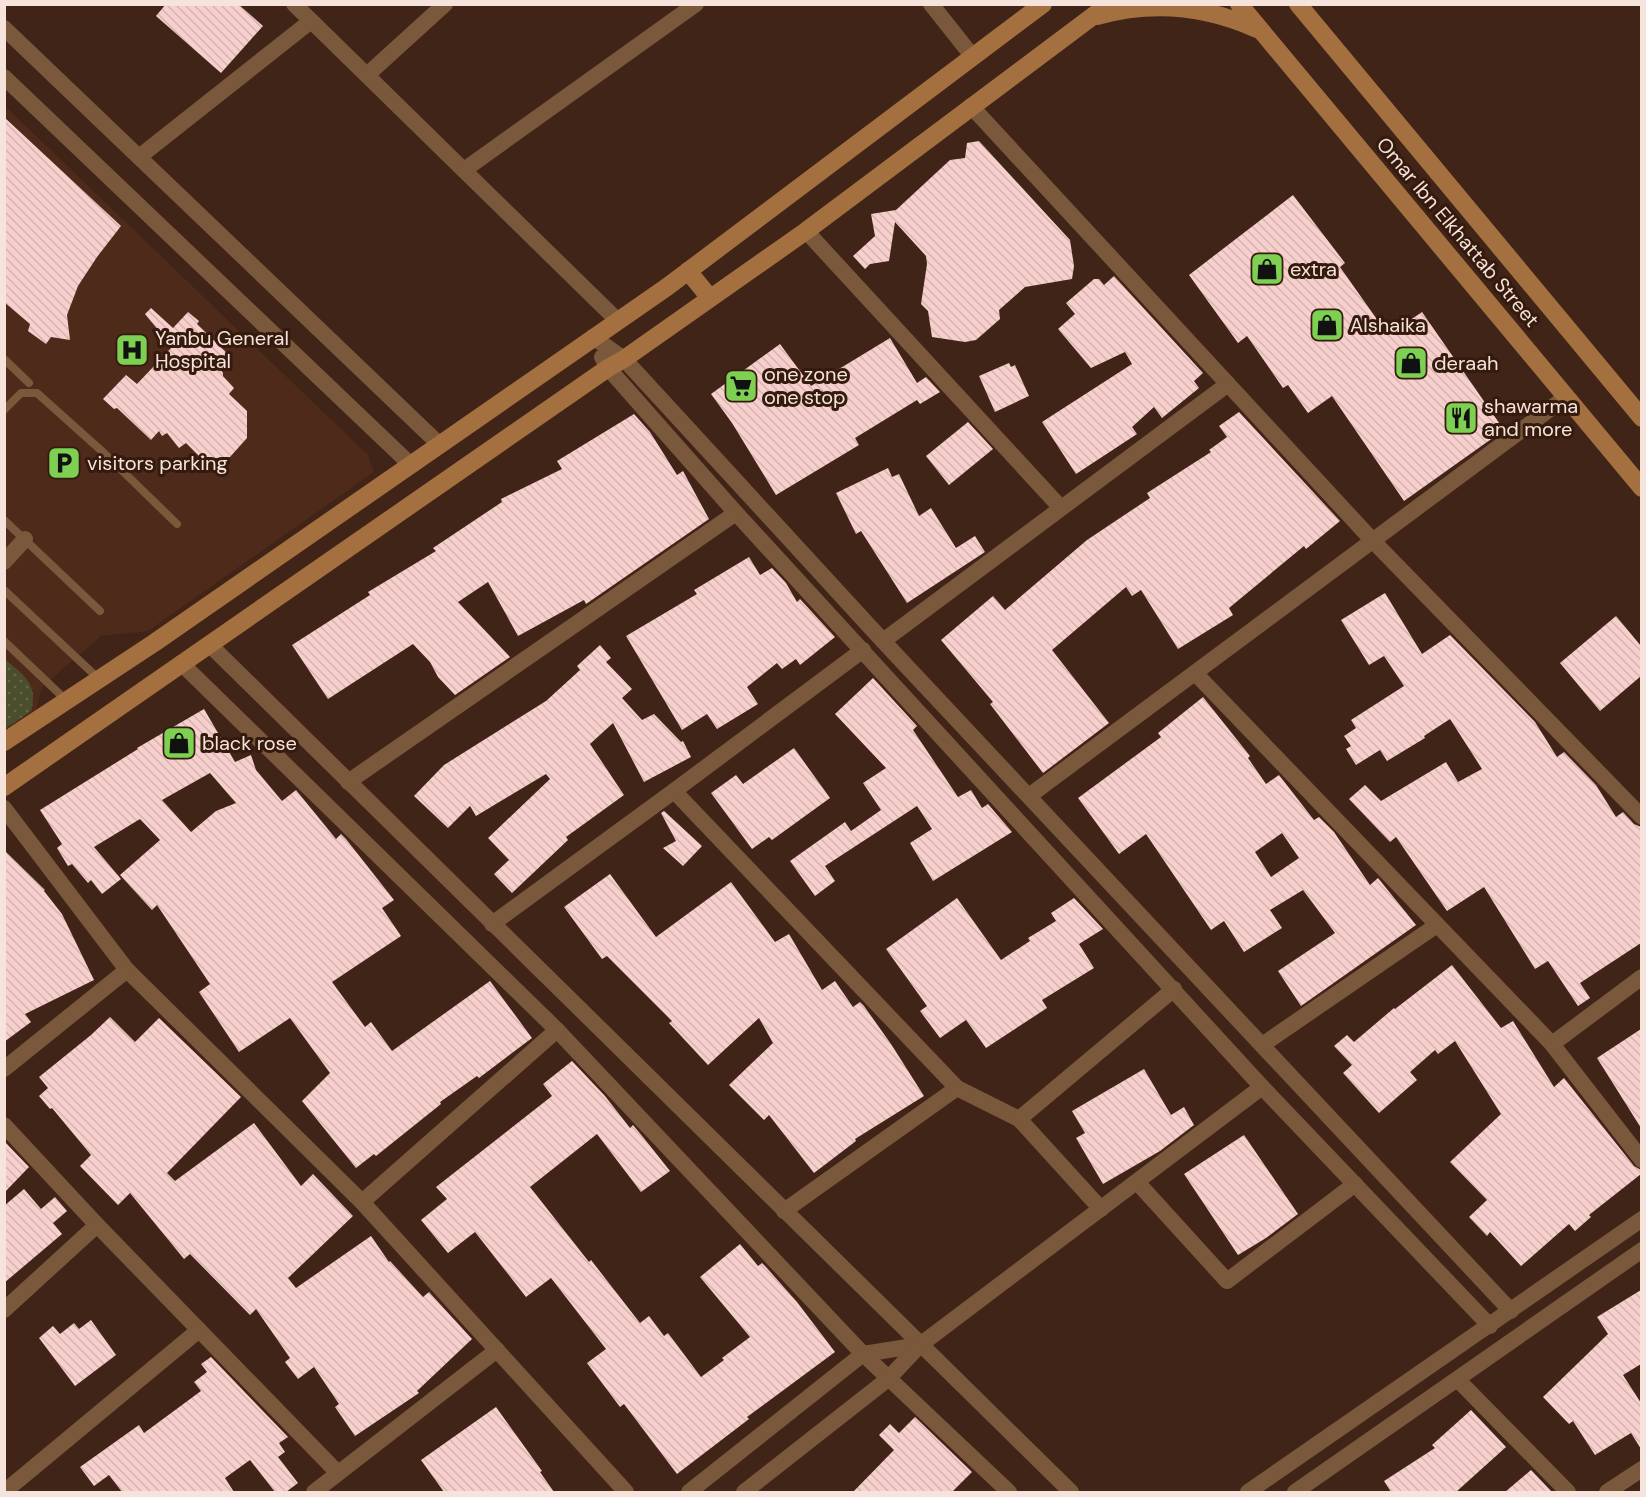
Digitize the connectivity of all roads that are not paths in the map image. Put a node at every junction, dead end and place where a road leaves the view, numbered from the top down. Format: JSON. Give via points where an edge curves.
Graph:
{"nodes":[{"id":1,"x":294,"y":4,"type":"edge"},
{"id":2,"x":445,"y":4,"type":"edge"},
{"id":3,"x":696,"y":4,"type":"edge"},
{"id":4,"x":931,"y":4,"type":"edge"},
{"id":5,"x":1043,"y":4,"type":"edge"},
{"id":6,"x":1109,"y":4,"type":"edge"},
{"id":7,"x":1239,"y":4,"type":"edge"},
{"id":8,"x":1298,"y":4,"type":"edge"},
{"id":9,"x":1092,"y":17,"type":"junction"},
{"id":10,"x":311,"y":21,"type":"junction"},
{"id":11,"x":4,"y":28,"type":"edge"},
{"id":12,"x":1261,"y":31,"type":"junction"},
{"id":13,"x":973,"y":57,"type":"junction"},
{"id":14,"x":367,"y":75,"type":"junction"},
{"id":15,"x":4,"y":77,"type":"edge"},
{"id":16,"x":972,"y":106,"type":"junction"},
{"id":17,"x":139,"y":157,"type":"junction"},
{"id":18,"x":464,"y":170,"type":"junction"},
{"id":19,"x":806,"y":231,"type":"junction"},
{"id":20,"x":688,"y":271,"type":"junction"},
{"id":21,"x":710,"y":298,"type":"junction"},
{"id":22,"x":618,"y":321,"type":"junction"},
{"id":23,"x":593,"y":337,"type":"junction"},
{"id":24,"x":4,"y":359,"type":"edge"},
{"id":25,"x":616,"y":364,"type":"junction"},
{"id":26,"x":29,"y":383,"type":"dead end"},
{"id":27,"x":1227,"y":384,"type":"junction"},
{"id":28,"x":1566,"y":397,"type":"junction"},
{"id":29,"x":4,"y":410,"type":"edge"},
{"id":30,"x":1641,"y":418,"type":"edge"},
{"id":31,"x":440,"y":445,"type":"junction"},
{"id":32,"x":411,"y":465,"type":"junction"},
{"id":33,"x":1641,"y":488,"type":"edge"},
{"id":34,"x":1061,"y":508,"type":"junction"},
{"id":35,"x":736,"y":513,"type":"junction"},
{"id":36,"x":4,"y":520,"type":"edge"},
{"id":37,"x":177,"y":524,"type":"dead end"},
{"id":38,"x":25,"y":539,"type":"junction"},
{"id":39,"x":1373,"y":541,"type":"junction"},
{"id":40,"x":4,"y":562,"type":"edge"},
{"id":41,"x":4,"y":590,"type":"edge"},
{"id":42,"x":100,"y":611,"type":"dead end"},
{"id":43,"x":4,"y":641,"type":"edge"},
{"id":44,"x":884,"y":641,"type":"junction"},
{"id":45,"x":210,"y":645,"type":"junction"},
{"id":46,"x":863,"y":650,"type":"junction"},
{"id":47,"x":181,"y":663,"type":"junction"},
{"id":48,"x":1195,"y":673,"type":"junction"},
{"id":49,"x":100,"y":679,"type":"junction"},
{"id":50,"x":67,"y":701,"type":"junction"},
{"id":51,"x":4,"y":742,"type":"edge"},
{"id":52,"x":348,"y":783,"type":"junction"},
{"id":53,"x":4,"y":787,"type":"edge"},
{"id":54,"x":674,"y":791,"type":"junction"},
{"id":55,"x":1029,"y":796,"type":"junction"},
{"id":56,"x":4,"y":808,"type":"edge"},
{"id":57,"x":1641,"y":817,"type":"edge"},
{"id":58,"x":492,"y":924,"type":"junction"},
{"id":59,"x":1437,"y":925,"type":"junction"},
{"id":60,"x":127,"y":970,"type":"junction"},
{"id":61,"x":1641,"y":977,"type":"edge"},
{"id":62,"x":1174,"y":989,"type":"junction"},
{"id":63,"x":557,"y":1030,"type":"junction"},
{"id":64,"x":1552,"y":1044,"type":"junction"},
{"id":65,"x":1262,"y":1045,"type":"junction"},
{"id":66,"x":4,"y":1069,"type":"edge"},
{"id":67,"x":1262,"y":1087,"type":"junction"},
{"id":68,"x":957,"y":1088,"type":"junction"},
{"id":69,"x":1019,"y":1119,"type":"junction"},
{"id":70,"x":4,"y":1125,"type":"edge"},
{"id":71,"x":1641,"y":1160,"type":"edge"},
{"id":72,"x":1137,"y":1182,"type":"junction"},
{"id":73,"x":1355,"y":1184,"type":"junction"},
{"id":74,"x":362,"y":1202,"type":"junction"},
{"id":75,"x":1101,"y":1209,"type":"junction"},
{"id":76,"x":784,"y":1211,"type":"junction"},
{"id":77,"x":1641,"y":1219,"type":"edge"},
{"id":78,"x":97,"y":1225,"type":"junction"},
{"id":79,"x":1641,"y":1250,"type":"edge"},
{"id":80,"x":4,"y":1310,"type":"edge"},
{"id":81,"x":1511,"y":1311,"type":"junction"},
{"id":82,"x":1490,"y":1326,"type":"junction"},
{"id":83,"x":199,"y":1330,"type":"junction"},
{"id":84,"x":920,"y":1345,"type":"junction"},
{"id":85,"x":497,"y":1350,"type":"junction"},
{"id":86,"x":863,"y":1354,"type":"junction"},
{"id":87,"x":888,"y":1379,"type":"junction"},
{"id":88,"x":1458,"y":1380,"type":"junction"},
{"id":89,"x":1641,"y":1469,"type":"edge"},
{"id":90,"x":338,"y":1473,"type":"junction"},
{"id":91,"x":1305,"y":1490,"type":"edge"},
{"id":92,"x":4,"y":1492,"type":"edge"},
{"id":93,"x":314,"y":1492,"type":"edge"},
{"id":94,"x":626,"y":1492,"type":"edge"},
{"id":95,"x":689,"y":1492,"type":"edge"},
{"id":96,"x":744,"y":1492,"type":"edge"},
{"id":97,"x":1009,"y":1492,"type":"edge"},
{"id":98,"x":1071,"y":1492,"type":"edge"},
{"id":99,"x":1248,"y":1492,"type":"edge"},
{"id":100,"x":1568,"y":1492,"type":"edge"},
{"id":101,"x":1607,"y":1492,"type":"edge"}],
"edges":[{"from":1,"to":10,"type":"street"},
{"from":2,"to":14,"type":"street"},
{"from":3,"to":18,"type":"street"},
{"from":4,"to":13,"type":"street"},
{"from":5,"to":13,"type":"main road"},
{"from":6,"to":9,"type":"main road"},
{"from":7,"to":12,"type":"main road","name":"Omar Ibn Elkhattab Street"},
{"from":8,"to":30,"type":"main road","name":"Omar Ibn Elkhattab Street"},
{"from":9,"to":12,"type":"main road","via":[[1134,8],[1178,8],[1220,15]]},
{"from":9,"to":16,"type":"main road"},
{"from":10,"to":14,"type":"street"},
{"from":10,"to":17,"type":"street"},
{"from":11,"to":17,"type":"street"},
{"from":12,"to":28,"type":"main road","name":"Omar Ibn Elkhattab Street"},
{"from":13,"to":20,"type":"main road"},
{"from":14,"to":18,"type":"street"},
{"from":15,"to":32,"type":"street"},
{"from":16,"to":19,"type":"main road"},
{"from":16,"to":27,"type":"street"},
{"from":17,"to":31,"type":"street"},
{"from":18,"to":22,"type":"street"},
{"from":19,"to":21,"type":"main road"},
{"from":19,"to":34,"type":"street"},
{"from":20,"to":21,"type":"main road"},
{"from":20,"to":22,"type":"main road"},
{"from":21,"to":25,"type":"main road"},
{"from":22,"to":23,"type":"main road"},
{"from":23,"to":25,"type":"street"},
{"from":23,"to":31,"type":"main road"},
{"from":24,"to":26,"type":"lane"},
{"from":25,"to":35,"type":"street"},
{"from":25,"to":44,"type":"street"},
{"from":25,"to":45,"type":"main road"},
{"from":27,"to":34,"type":"street"},
{"from":27,"to":39,"type":"street"},
{"from":28,"to":33,"type":"main road","name":"Omar Ibn Elkhattab Street"},
{"from":28,"to":39,"type":"street"},
{"from":29,"to":37,"type":"lane","via":[[21,393],[37,393]]},
{"from":31,"to":32,"type":"main road"},
{"from":32,"to":49,"type":"main road"},
{"from":34,"to":44,"type":"street"},
{"from":35,"to":46,"type":"street"},
{"from":35,"to":52,"type":"street"},
{"from":36,"to":38,"type":"lane"},
{"from":38,"to":40,"type":"street"},
{"from":38,"to":42,"type":"lane"},
{"from":39,"to":48,"type":"street"},
{"from":39,"to":57,"type":"street"},
{"from":41,"to":49,"type":"lane"},
{"from":43,"to":50,"type":"lane"},
{"from":44,"to":55,"type":"street"},
{"from":45,"to":47,"type":"main road"},
{"from":45,"to":52,"type":"street"},
{"from":46,"to":54,"type":"street"},
{"from":46,"to":62,"type":"street"},
{"from":47,"to":53,"type":"main road"},
{"from":47,"to":63,"type":"street"},
{"from":48,"to":55,"type":"street"},
{"from":48,"to":59,"type":"street"},
{"from":49,"to":50,"type":"main road"},
{"from":50,"to":51,"type":"main road"},
{"from":52,"to":58,"type":"street"},
{"from":54,"to":58,"type":"street"},
{"from":54,"to":68,"type":"street"},
{"from":55,"to":65,"type":"street"},
{"from":56,"to":60,"type":"street"},
{"from":58,"to":76,"type":"street"},
{"from":59,"to":64,"type":"street"},
{"from":59,"to":65,"type":"street"},
{"from":60,"to":66,"type":"street"},
{"from":60,"to":74,"type":"street"},
{"from":61,"to":64,"type":"street"},
{"from":62,"to":67,"type":"street"},
{"from":62,"to":69,"type":"street"},
{"from":63,"to":74,"type":"street"},
{"from":63,"to":86,"type":"street"},
{"from":64,"to":71,"type":"street"},
{"from":65,"to":81,"type":"street"},
{"from":67,"to":72,"type":"street"},
{"from":67,"to":73,"type":"street"},
{"from":68,"to":69,"type":"street"},
{"from":68,"to":76,"type":"street"},
{"from":69,"to":75,"type":"street"},
{"from":70,"to":78,"type":"street"},
{"from":72,"to":73,"type":"street","via":[[1227,1281]]},
{"from":72,"to":75,"type":"street"},
{"from":73,"to":82,"type":"street"},
{"from":74,"to":85,"type":"street"},
{"from":75,"to":84,"type":"street"},
{"from":76,"to":84,"type":"street"},
{"from":77,"to":81,"type":"street"},
{"from":78,"to":80,"type":"street"},
{"from":78,"to":83,"type":"street"},
{"from":79,"to":88,"type":"street"},
{"from":81,"to":82,"type":"street"},
{"from":82,"to":99,"type":"street"},
{"from":83,"to":90,"type":"street"},
{"from":83,"to":92,"type":"street"},
{"from":84,"to":86,"type":"street"},
{"from":84,"to":87,"type":"street"},
{"from":84,"to":98,"type":"street"},
{"from":85,"to":90,"type":"street"},
{"from":85,"to":94,"type":"street"},
{"from":86,"to":87,"type":"street"},
{"from":86,"to":95,"type":"street"},
{"from":87,"to":96,"type":"street"},
{"from":87,"to":97,"type":"street"},
{"from":88,"to":91,"type":"street"},
{"from":88,"to":100,"type":"street"},
{"from":89,"to":101,"type":"street"},
{"from":90,"to":93,"type":"street"}]}
